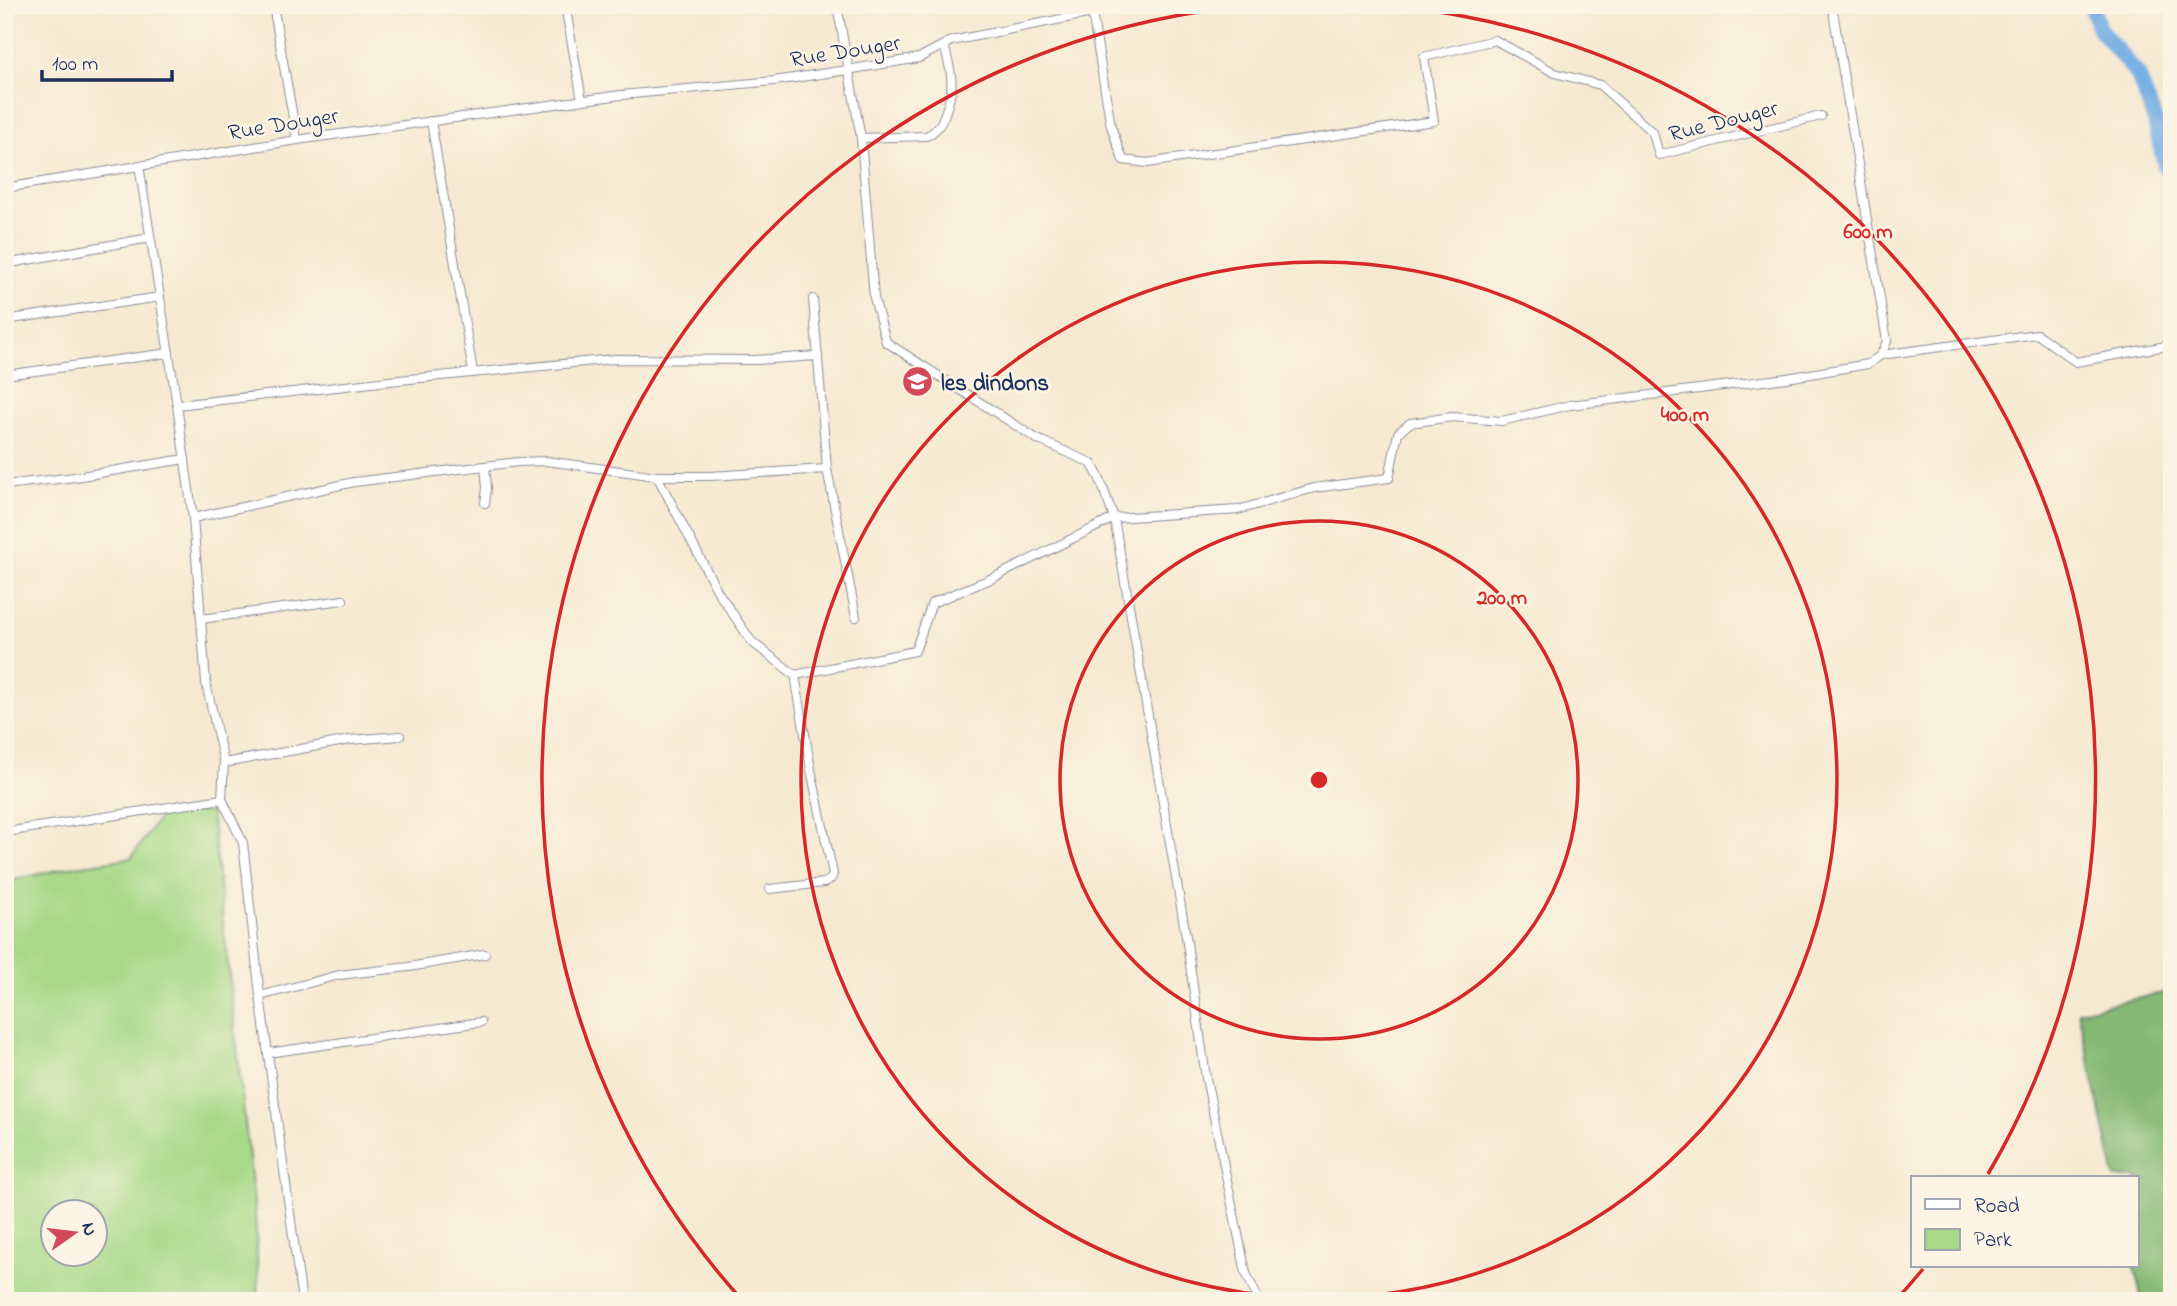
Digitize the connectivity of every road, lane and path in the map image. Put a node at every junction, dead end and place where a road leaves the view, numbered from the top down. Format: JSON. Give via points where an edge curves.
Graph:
{"nodes":[{"id":1,"x":273,"y":5,"type":"edge"},
{"id":2,"x":565,"y":5,"type":"edge"},
{"id":3,"x":836,"y":5,"type":"edge"},
{"id":4,"x":1832,"y":5,"type":"edge"},
{"id":5,"x":944,"y":45,"type":"junction"},
{"id":6,"x":846,"y":70,"type":"junction"},
{"id":7,"x":582,"y":100,"type":"junction"},
{"id":8,"x":1821,"y":116,"type":"dead end"},
{"id":9,"x":430,"y":121,"type":"junction"},
{"id":10,"x":860,"y":138,"type":"junction"},
{"id":11,"x":297,"y":140,"type":"junction"},
{"id":12,"x":138,"y":165,"type":"junction"},
{"id":13,"x":5,"y":188,"type":"edge"},
{"id":14,"x":150,"y":238,"type":"junction"},
{"id":15,"x":5,"y":264,"type":"edge"},
{"id":16,"x":160,"y":297,"type":"junction"},
{"id":17,"x":813,"y":299,"type":"dead end"},
{"id":18,"x":5,"y":320,"type":"edge"},
{"id":19,"x":2172,"y":345,"type":"edge"},
{"id":20,"x":169,"y":353,"type":"junction"},
{"id":21,"x":1881,"y":355,"type":"junction"},
{"id":22,"x":818,"y":356,"type":"junction"},
{"id":23,"x":473,"y":372,"type":"junction"},
{"id":24,"x":5,"y":375,"type":"edge"},
{"id":25,"x":177,"y":405,"type":"junction"},
{"id":26,"x":185,"y":459,"type":"junction"},
{"id":27,"x":485,"y":466,"type":"junction"},
{"id":28,"x":827,"y":469,"type":"junction"},
{"id":29,"x":657,"y":476,"type":"junction"},
{"id":30,"x":5,"y":485,"type":"edge"},
{"id":31,"x":485,"y":503,"type":"dead end"},
{"id":32,"x":192,"y":518,"type":"junction"},
{"id":33,"x":1114,"y":519,"type":"junction"},
{"id":34,"x":343,"y":600,"type":"dead end"},
{"id":35,"x":856,"y":617,"type":"dead end"},
{"id":36,"x":201,"y":619,"type":"junction"},
{"id":37,"x":795,"y":675,"type":"junction"},
{"id":38,"x":400,"y":736,"type":"dead end"},
{"id":39,"x":224,"y":763,"type":"junction"},
{"id":40,"x":222,"y":799,"type":"junction"},
{"id":41,"x":5,"y":832,"type":"edge"},
{"id":42,"x":770,"y":889,"type":"dead end"},
{"id":43,"x":485,"y":954,"type":"dead end"},
{"id":44,"x":260,"y":996,"type":"junction"},
{"id":45,"x":481,"y":1022,"type":"dead end"},
{"id":46,"x":268,"y":1053,"type":"junction"},
{"id":47,"x":302,"y":1301,"type":"edge"},
{"id":48,"x":1259,"y":1301,"type":"edge"}],
"edges":[{"from":1,"to":11,"type":"street"},
{"from":2,"to":7,"type":"street"},
{"from":3,"to":6,"type":"street"},
{"from":4,"to":21,"type":"street","via":[[1887,341]]},
{"from":5,"to":6,"type":"street","name":"Rue Douger","via":[[919,58]]},
{"from":5,"to":8,"type":"street","name":"Rue Douger","via":[[1092,13],[1111,126],[1123,160],[1147,163],[1434,121],[1424,57],[1495,40],[1555,73],[1600,85],[1653,133],[1659,155]]},
{"from":5,"to":10,"type":"street","via":[[953,88],[936,131],[926,136]]},
{"from":6,"to":7,"type":"street","name":"Rue Douger"},
{"from":6,"to":10,"type":"street"},
{"from":7,"to":9,"type":"street","name":"Rue Douger"},
{"from":9,"to":11,"type":"street","name":"Rue Douger"},
{"from":9,"to":23,"type":"street"},
{"from":10,"to":33,"type":"street","via":[[874,298],[886,342],[1037,439],[1091,463]]},
{"from":11,"to":12,"type":"street","name":"Rue Douger"},
{"from":12,"to":13,"type":"street","name":"Rue Douger"},
{"from":12,"to":14,"type":"street"},
{"from":14,"to":15,"type":"street"},
{"from":14,"to":16,"type":"street"},
{"from":16,"to":18,"type":"street"},
{"from":16,"to":20,"type":"street"},
{"from":17,"to":22,"type":"street"},
{"from":19,"to":21,"type":"street","via":[[2076,362],[2037,334]]},
{"from":20,"to":24,"type":"street"},
{"from":20,"to":25,"type":"street"},
{"from":21,"to":33,"type":"street","via":[[1868,364],[1570,405],[1502,421],[1452,417],[1410,423],[1398,433],[1389,478],[1314,488],[1238,510]]},
{"from":22,"to":23,"type":"street","via":[[614,359]]},
{"from":22,"to":28,"type":"street"},
{"from":23,"to":25,"type":"street"},
{"from":25,"to":26,"type":"street"},
{"from":26,"to":30,"type":"street"},
{"from":26,"to":32,"type":"street"},
{"from":27,"to":29,"type":"street","via":[[546,461]]},
{"from":27,"to":31,"type":"street"},
{"from":27,"to":32,"type":"street","via":[[354,482]]},
{"from":28,"to":29,"type":"street"},
{"from":28,"to":35,"type":"street"},
{"from":29,"to":37,"type":"street","via":[[718,592],[752,642]]},
{"from":32,"to":36,"type":"street"},
{"from":33,"to":37,"type":"street","via":[[993,579],[932,603],[915,651]]},
{"from":33,"to":48,"type":"street","via":[[1206,1078],[1246,1273]]},
{"from":34,"to":36,"type":"street"},
{"from":36,"to":39,"type":"street","via":[[206,683]]},
{"from":37,"to":42,"type":"street","via":[[833,874],[824,883]]},
{"from":38,"to":39,"type":"street","via":[[350,740]]},
{"from":39,"to":40,"type":"street"},
{"from":40,"to":41,"type":"street"},
{"from":40,"to":44,"type":"street","via":[[243,843]]},
{"from":43,"to":44,"type":"street","via":[[339,975]]},
{"from":44,"to":46,"type":"street"},
{"from":45,"to":46,"type":"street"},
{"from":46,"to":47,"type":"street"}]}
